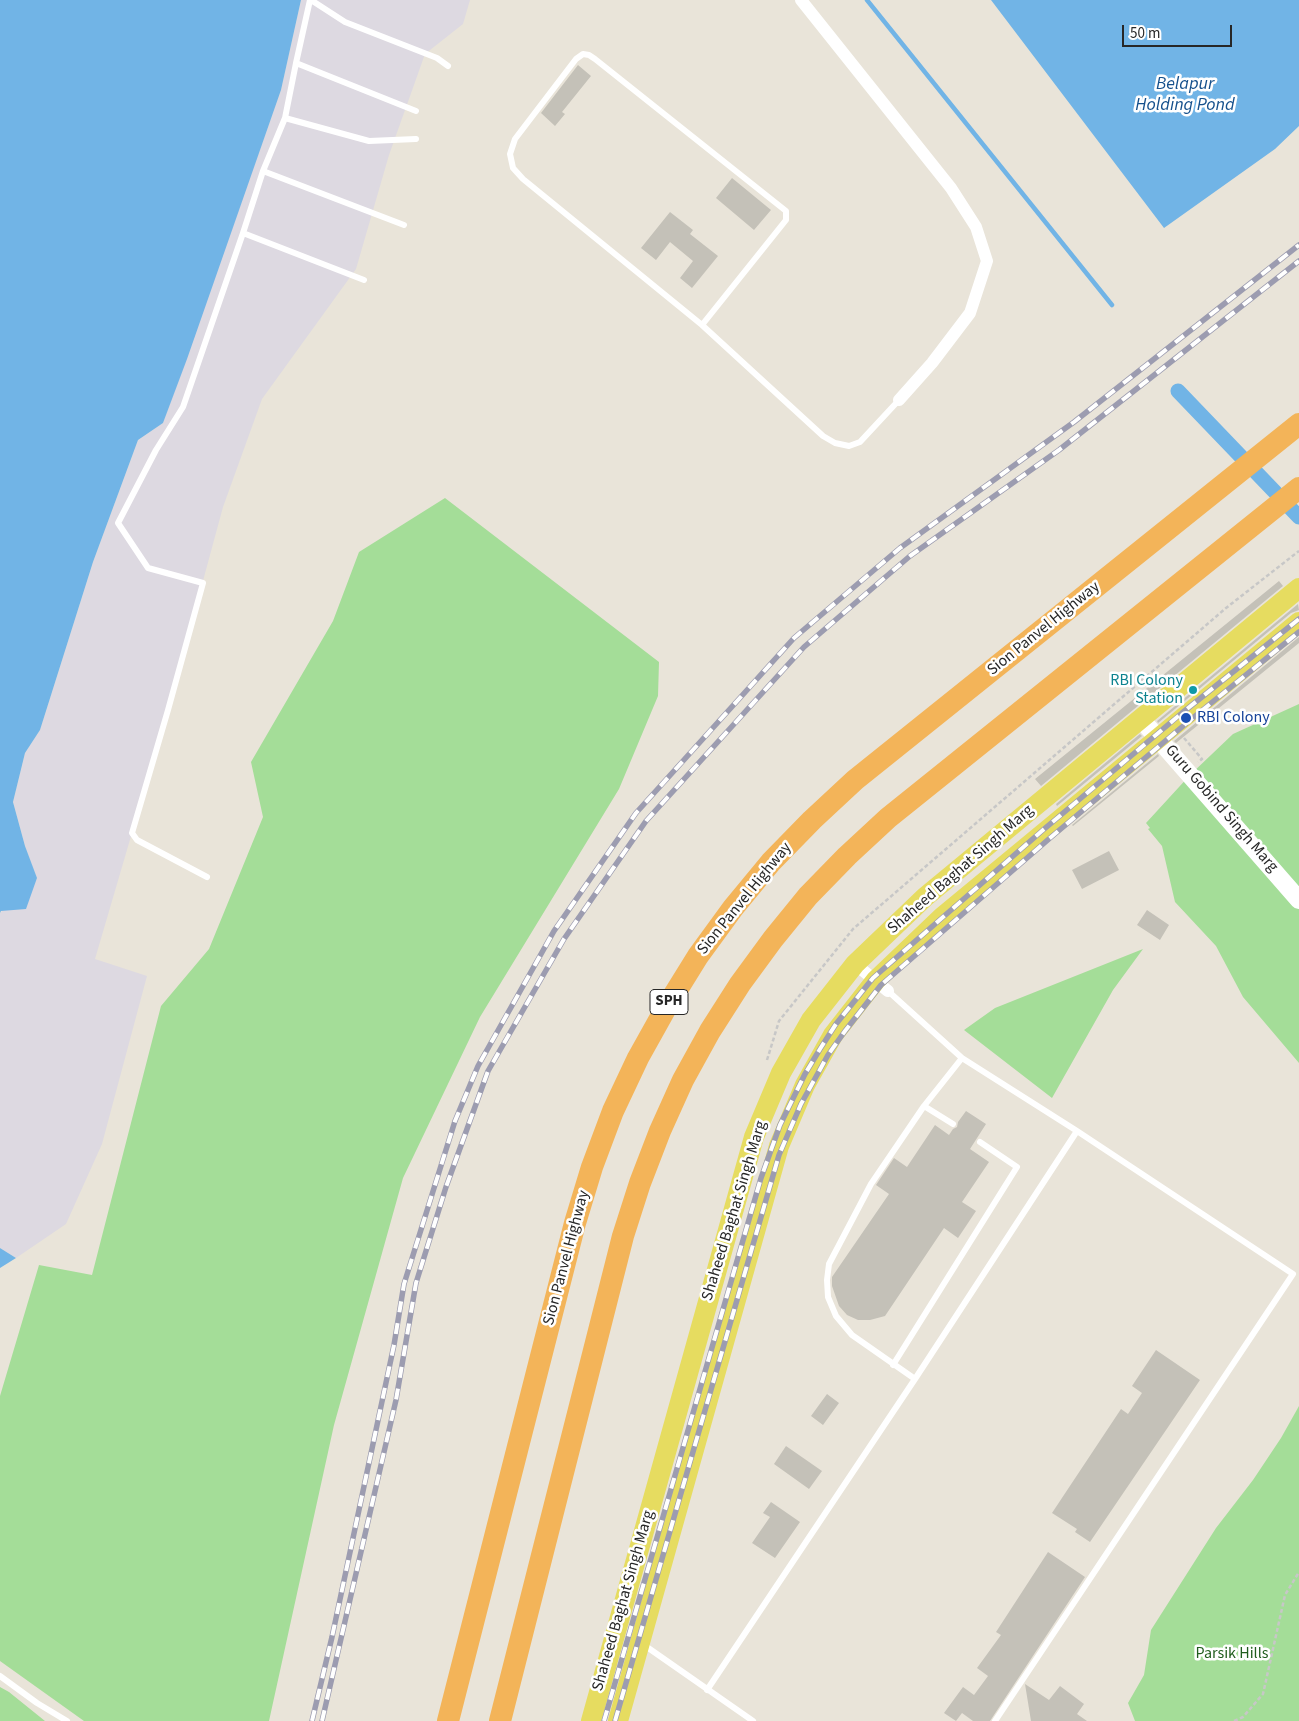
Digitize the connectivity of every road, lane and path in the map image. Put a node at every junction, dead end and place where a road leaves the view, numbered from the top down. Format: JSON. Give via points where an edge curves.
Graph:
{"nodes":[{"id":1,"x":310,"y":0,"type":"edge"},
{"id":2,"x":801,"y":0,"type":"edge"},
{"id":3,"x":296,"y":63,"type":"junction"},
{"id":4,"x":448,"y":66,"type":"dead end"},
{"id":5,"x":416,"y":111,"type":"dead end"},
{"id":6,"x":285,"y":118,"type":"junction"},
{"id":7,"x":416,"y":139,"type":"dead end"},
{"id":8,"x":263,"y":172,"type":"junction"},
{"id":9,"x":404,"y":225,"type":"dead end"},
{"id":10,"x":244,"y":233,"type":"junction"},
{"id":11,"x":364,"y":280,"type":"dead end"},
{"id":12,"x":702,"y":325,"type":"junction"},
{"id":13,"x":899,"y":400,"type":"joint"},
{"id":14,"x":1299,"y":424,"type":"edge"},
{"id":15,"x":1299,"y":488,"type":"edge"},
{"id":16,"x":1299,"y":588,"type":"edge"},
{"id":17,"x":1299,"y":622,"type":"edge"},
{"id":18,"x":1141,"y":719,"type":"junction"},
{"id":19,"x":1183,"y":736,"type":"dead end"},
{"id":20,"x":1158,"y":737,"type":"junction"},
{"id":21,"x":1202,"y":759,"type":"dead end"},
{"id":22,"x":207,"y":877,"type":"dead end"},
{"id":23,"x":1299,"y":900,"type":"edge"},
{"id":24,"x":855,"y":964,"type":"junction"},
{"id":25,"x":882,"y":986,"type":"junction"},
{"id":26,"x":962,"y":1058,"type":"junction"},
{"id":27,"x":924,"y":1106,"type":"junction"},
{"id":28,"x":953,"y":1124,"type":"dead end"},
{"id":29,"x":1077,"y":1131,"type":"junction"},
{"id":30,"x":980,"y":1142,"type":"dead end"},
{"id":31,"x":892,"y":1365,"type":"junction"},
{"id":32,"x":914,"y":1379,"type":"junction"},
{"id":33,"x":1299,"y":1572,"type":"edge"},
{"id":34,"x":640,"y":1642,"type":"junction"},
{"id":35,"x":0,"y":1676,"type":"edge"},
{"id":36,"x":707,"y":1690,"type":"junction"},
{"id":37,"x":67,"y":1721,"type":"edge"},
{"id":38,"x":448,"y":1721,"type":"edge"},
{"id":39,"x":500,"y":1721,"type":"edge"},
{"id":40,"x":591,"y":1721,"type":"edge"},
{"id":41,"x":618,"y":1721,"type":"edge"},
{"id":42,"x":753,"y":1721,"type":"edge"},
{"id":43,"x":995,"y":1721,"type":"edge"},
{"id":44,"x":1234,"y":1721,"type":"edge"}],
"edges":[{"from":1,"to":3,"type":"lane"},
{"from":1,"to":4,"type":"lane","via":[[345,22],[437,58]]},
{"from":2,"to":13,"type":"street","via":[[951,188],[976,227],[988,260],[970,313]]},
{"from":3,"to":5,"type":"lane"},
{"from":3,"to":6,"type":"lane"},
{"from":6,"to":7,"type":"lane","via":[[369,141]]},
{"from":6,"to":8,"type":"lane"},
{"from":8,"to":9,"type":"lane"},
{"from":8,"to":10,"type":"lane"},
{"from":10,"to":11,"type":"lane"},
{"from":10,"to":22,"type":"lane","via":[[183,407],[156,450],[118,523],[148,568],[203,583],[132,833],[137,840]]},
{"from":12,"to":12,"type":"lane","via":[[786,220],[786,211],[595,59],[583,54],[515,139],[510,154],[513,168]]},
{"from":12,"to":13,"type":"lane","via":[[823,436],[835,443],[849,446],[860,442]]},
{"from":14,"to":38,"type":"highway","name":"Sion Panvel Highway","number":"SPH","via":[[855,780],[771,862],[698,956],[638,1058],[592,1167]]},
{"from":15,"to":39,"type":"highway","via":[[896,812],[808,896],[740,984],[683,1080],[640,1183],[623,1236]]},
{"from":16,"to":18,"type":"main road","name":"Shaheed Baghat Singh Marg"},
{"from":17,"to":20,"type":"main road","name":"Shaheed Baghat Singh Marg"},
{"from":18,"to":20,"type":"street","name":"Guru Gobind Singh Marg"},
{"from":18,"to":24,"type":"main road","name":"Shaheed Baghat Singh Marg","via":[[925,897]]},
{"from":19,"to":21,"type":"path"},
{"from":20,"to":23,"type":"street","name":"Guru Gobind Singh Marg"},
{"from":20,"to":25,"type":"main road","name":"Shaheed Baghat Singh Marg","via":[[942,917]]},
{"from":24,"to":25,"type":"street"},
{"from":24,"to":40,"type":"main road","name":"Shaheed Baghat Singh Marg","via":[[811,1020],[781,1073],[754,1137]]},
{"from":25,"to":26,"type":"lane"},
{"from":25,"to":34,"type":"main road","name":"Shaheed Baghat Singh Marg","via":[[833,1035],[805,1085],[779,1146]]},
{"from":26,"to":27,"type":"lane"},
{"from":26,"to":29,"type":"lane"},
{"from":27,"to":28,"type":"lane"},
{"from":27,"to":31,"type":"lane","via":[[871,1184],[830,1264],[827,1280],[828,1297],[836,1316],[852,1335]]},
{"from":29,"to":32,"type":"lane"},
{"from":29,"to":43,"type":"lane","via":[[1293,1274]]},
{"from":30,"to":31,"type":"lane","via":[[1016,1167]]},
{"from":31,"to":32,"type":"lane"},
{"from":32,"to":36,"type":"lane"},
{"from":33,"to":44,"type":"path","via":[[1285,1595],[1263,1694],[1243,1717]]},
{"from":34,"to":36,"type":"lane"},
{"from":34,"to":41,"type":"main road","name":"Shaheed Baghat Singh Marg"},
{"from":35,"to":37,"type":"lane"},
{"from":36,"to":42,"type":"lane"}]}
